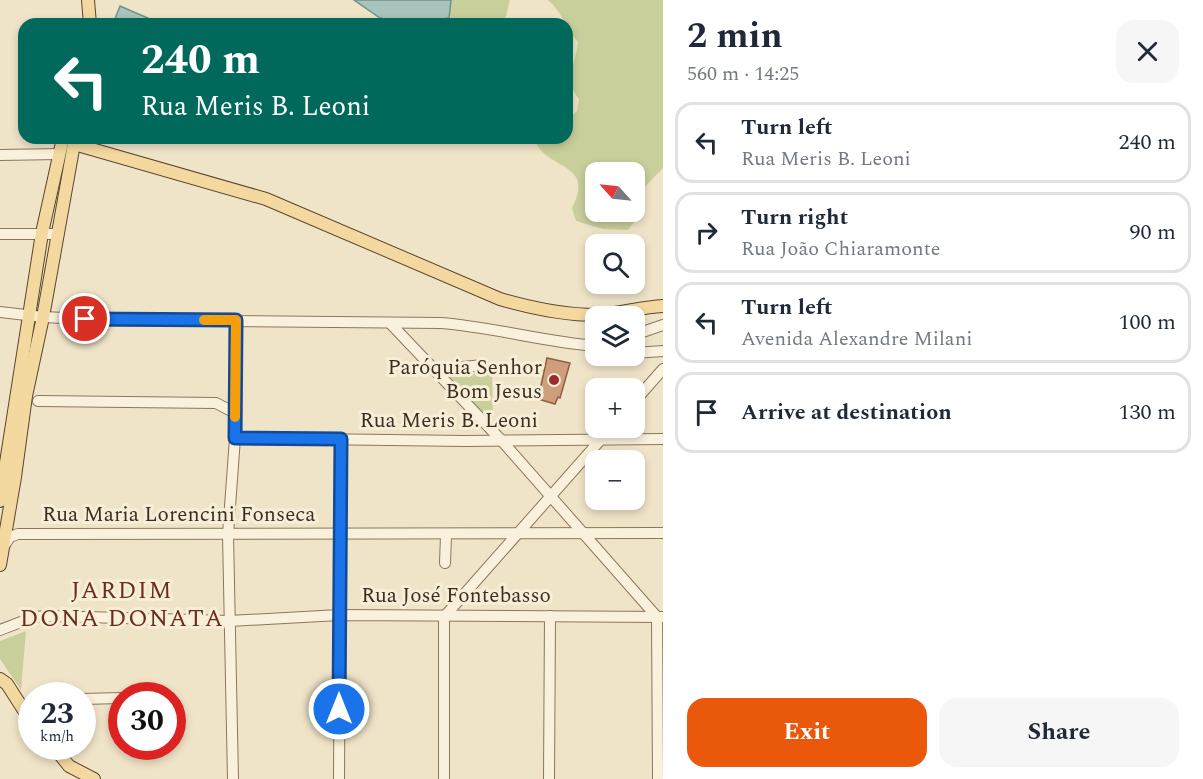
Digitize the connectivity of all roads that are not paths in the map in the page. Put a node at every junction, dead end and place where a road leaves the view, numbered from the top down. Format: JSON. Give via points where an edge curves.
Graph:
{"nodes":[{"id":1,"x":68,"y":146,"type":"edge"},
{"id":2,"x":0,"y":155,"type":"edge"},
{"id":3,"x":42,"y":233,"type":"junction"},
{"id":4,"x":0,"y":234,"type":"edge"},
{"id":5,"x":56,"y":234,"type":"junction"},
{"id":6,"x":663,"y":306,"type":"edge"},
{"id":7,"x":0,"y":312,"type":"edge"},
{"id":8,"x":29,"y":316,"type":"junction"},
{"id":9,"x":43,"y":317,"type":"junction"},
{"id":10,"x":236,"y":320,"type":"junction"},
{"id":11,"x":390,"y":323,"type":"junction"},
{"id":12,"x":663,"y":325,"type":"edge"},
{"id":13,"x":645,"y":331,"type":"edge"},
{"id":14,"x":585,"y":345,"type":"edge"},
{"id":15,"x":663,"y":351,"type":"edge"},
{"id":16,"x":645,"y":352,"type":"edge"},
{"id":17,"x":483,"y":365,"type":"dead end"},
{"id":18,"x":663,"y":369,"type":"edge"},
{"id":19,"x":434,"y":370,"type":"junction"},
{"id":20,"x":645,"y":389,"type":"edge"},
{"id":21,"x":235,"y":395,"type":"junction"},
{"id":22,"x":38,"y":401,"type":"dead end"},
{"id":23,"x":216,"y":402,"type":"junction"},
{"id":24,"x":235,"y":413,"type":"junction"},
{"id":25,"x":235,"y":438,"type":"junction"},
{"id":26,"x":341,"y":439,"type":"junction"},
{"id":27,"x":663,"y":439,"type":"edge"},
{"id":28,"x":600,"y":440,"type":"junction"},
{"id":29,"x":502,"y":441,"type":"junction"},
{"id":30,"x":550,"y":497,"type":"junction"},
{"id":31,"x":0,"y":501,"type":"edge"},
{"id":32,"x":7,"y":524,"type":"junction"},
{"id":33,"x":663,"y":533,"type":"edge"},
{"id":34,"x":18,"y":534,"type":"junction"},
{"id":35,"x":228,"y":534,"type":"junction"},
{"id":36,"x":339,"y":534,"type":"junction"},
{"id":37,"x":446,"y":535,"type":"junction"},
{"id":38,"x":515,"y":535,"type":"junction"},
{"id":39,"x":584,"y":535,"type":"junction"},
{"id":40,"x":3,"y":546,"type":"junction"},
{"id":41,"x":445,"y":563,"type":"dead end"},
{"id":42,"x":0,"y":565,"type":"edge"},
{"id":43,"x":339,"y":615,"type":"junction"},
{"id":44,"x":550,"y":616,"type":"junction"},
{"id":45,"x":444,"y":617,"type":"junction"},
{"id":46,"x":660,"y":617,"type":"edge"},
{"id":47,"x":230,"y":621,"type":"junction"},
{"id":48,"x":0,"y":630,"type":"edge"},
{"id":49,"x":0,"y":679,"type":"edge"},
{"id":50,"x":18,"y":697,"type":"edge"},
{"id":51,"x":660,"y":699,"type":"edge"},
{"id":52,"x":64,"y":760,"type":"edge"},
{"id":53,"x":94,"y":779,"type":"edge"},
{"id":54,"x":233,"y":779,"type":"edge"},
{"id":55,"x":339,"y":779,"type":"edge"},
{"id":56,"x":444,"y":779,"type":"edge"},
{"id":57,"x":549,"y":779,"type":"edge"},
{"id":58,"x":658,"y":779,"type":"edge"}],
"edges":[{"from":1,"to":2,"type":"street"},
{"from":1,"to":3,"type":"main road"},
{"from":1,"to":5,"type":"main road"},
{"from":1,"to":6,"type":"main road","via":[[266,199],[518,304],[599,315]]},
{"from":3,"to":4,"type":"street"},
{"from":3,"to":5,"type":"street"},
{"from":3,"to":8,"type":"main road"},
{"from":5,"to":9,"type":"main road"},
{"from":7,"to":8,"type":"street"},
{"from":8,"to":9,"type":"street"},
{"from":8,"to":31,"type":"main road"},
{"from":9,"to":10,"type":"street"},
{"from":9,"to":32,"type":"main road","via":[[26,396]]},
{"from":10,"to":11,"type":"street"},
{"from":10,"to":21,"type":"street"},
{"from":11,"to":14,"type":"street","via":[[470,326]]},
{"from":11,"to":19,"type":"street"},
{"from":12,"to":13,"type":"street"},
{"from":15,"to":16,"type":"street"},
{"from":17,"to":19,"type":"street"},
{"from":18,"to":20,"type":"street"},
{"from":19,"to":29,"type":"street"},
{"from":21,"to":23,"type":"street"},
{"from":21,"to":24,"type":"street"},
{"from":22,"to":23,"type":"street"},
{"from":23,"to":24,"type":"street"},
{"from":24,"to":25,"type":"street"},
{"from":25,"to":26,"type":"street","name":"Rua Meris B. Leoni"},
{"from":25,"to":35,"type":"street"},
{"from":26,"to":29,"type":"street","name":"Rua Meris B. Leoni"},
{"from":26,"to":36,"type":"street"},
{"from":27,"to":28,"type":"street","name":"Rua Meris B. Leoni"},
{"from":28,"to":29,"type":"street","name":"Rua Meris B. Leoni"},
{"from":28,"to":30,"type":"street"},
{"from":29,"to":30,"type":"street"},
{"from":30,"to":38,"type":"street"},
{"from":30,"to":39,"type":"street"},
{"from":32,"to":34,"type":"street","name":"Rua Maria Lorencini Fonseca"},
{"from":32,"to":40,"type":"main road"},
{"from":33,"to":39,"type":"street","name":"Rua Maria Lorencini Fonseca"},
{"from":34,"to":35,"type":"street","name":"Rua Maria Lorencini Fonseca"},
{"from":34,"to":40,"type":"street","name":"Rua Maria Lorencini Fonseca"},
{"from":35,"to":36,"type":"street","name":"Rua Maria Lorencini Fonseca"},
{"from":35,"to":47,"type":"street"},
{"from":36,"to":37,"type":"street","name":"Rua Maria Lorencini Fonseca"},
{"from":36,"to":43,"type":"street"},
{"from":37,"to":38,"type":"street","name":"Rua Maria Lorencini Fonseca"},
{"from":37,"to":41,"type":"street"},
{"from":38,"to":39,"type":"street","name":"Rua Maria Lorencini Fonseca"},
{"from":38,"to":45,"type":"street"},
{"from":39,"to":46,"type":"street"},
{"from":40,"to":42,"type":"main road"},
{"from":43,"to":45,"type":"street","name":"Rua José Fontebasso"},
{"from":43,"to":47,"type":"street","name":"Rua José Fontebasso"},
{"from":43,"to":55,"type":"street"},
{"from":44,"to":45,"type":"street","name":"Rua José Fontebasso"},
{"from":44,"to":46,"type":"street","name":"Rua José Fontebasso"},
{"from":44,"to":57,"type":"street"},
{"from":45,"to":56,"type":"street"},
{"from":46,"to":51,"type":"street"},
{"from":47,"to":48,"type":"street","name":"Rua José Fontebasso","via":[[34,617]]},
{"from":47,"to":54,"type":"street"},
{"from":49,"to":50,"type":"main road"},
{"from":51,"to":58,"type":"street"},
{"from":52,"to":53,"type":"main road"}]}
